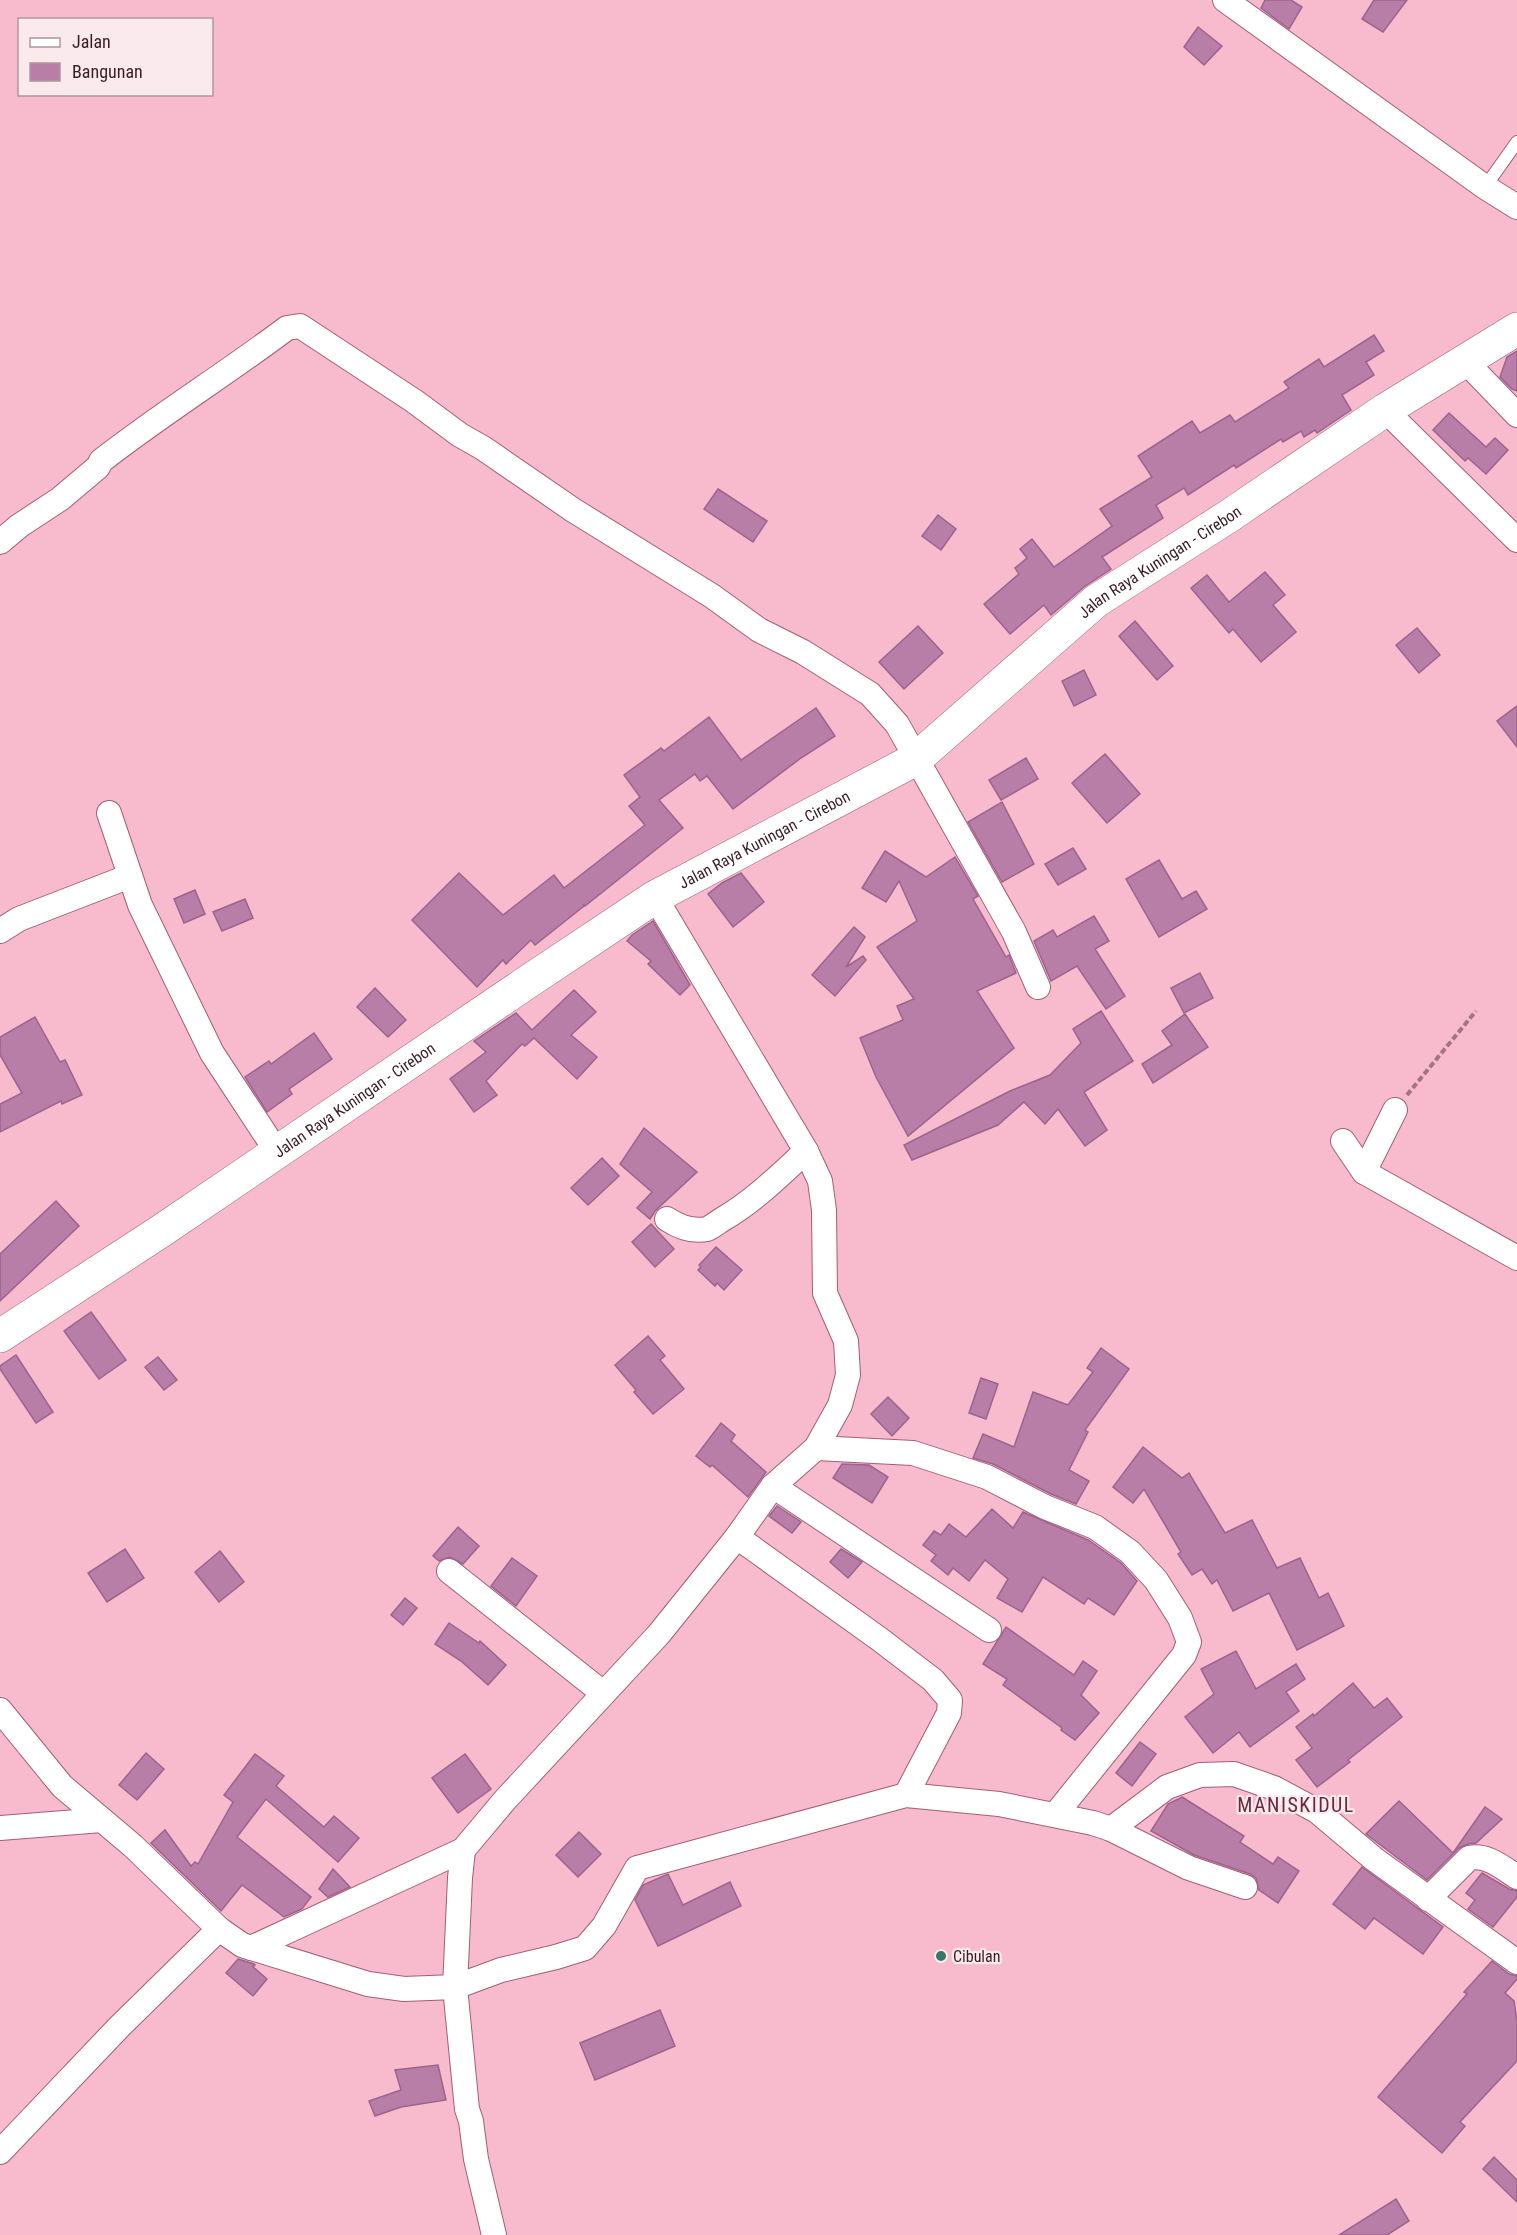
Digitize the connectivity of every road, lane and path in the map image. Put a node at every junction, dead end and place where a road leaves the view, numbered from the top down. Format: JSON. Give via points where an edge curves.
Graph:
{"nodes":[{"id":1,"x":1225,"y":0,"type":"edge"},
{"id":2,"x":1517,"y":142,"type":"edge"},
{"id":3,"x":1485,"y":188,"type":"junction"},
{"id":4,"x":1517,"y":207,"type":"edge"},
{"id":5,"x":1517,"y":329,"type":"edge"},
{"id":6,"x":1466,"y":362,"type":"junction"},
{"id":7,"x":1385,"y":410,"type":"junction"},
{"id":8,"x":1517,"y":415,"type":"edge"},
{"id":9,"x":1517,"y":540,"type":"edge"},
{"id":10,"x":0,"y":542,"type":"edge"},
{"id":11,"x":916,"y":759,"type":"junction"},
{"id":12,"x":109,"y":813,"type":"dead end"},
{"id":13,"x":130,"y":876,"type":"junction"},
{"id":14,"x":655,"y":897,"type":"junction"},
{"id":15,"x":0,"y":931,"type":"edge"},
{"id":16,"x":1038,"y":987,"type":"dead end"},
{"id":17,"x":1476,"y":1011,"type":"dead end"},
{"id":18,"x":1395,"y":1110,"type":"joint"},
{"id":19,"x":1343,"y":1141,"type":"dead end"},
{"id":20,"x":806,"y":1151,"type":"junction"},
{"id":21,"x":277,"y":1152,"type":"junction"},
{"id":22,"x":1364,"y":1172,"type":"junction"},
{"id":23,"x":667,"y":1219,"type":"dead end"},
{"id":24,"x":1517,"y":1258,"type":"edge"},
{"id":25,"x":0,"y":1336,"type":"edge"},
{"id":26,"x":816,"y":1448,"type":"junction"},
{"id":27,"x":773,"y":1486,"type":"junction"},
{"id":28,"x":736,"y":1537,"type":"junction"},
{"id":29,"x":449,"y":1571,"type":"dead end"},
{"id":30,"x":989,"y":1630,"type":"dead end"},
{"id":31,"x":603,"y":1693,"type":"junction"},
{"id":32,"x":0,"y":1710,"type":"edge"},
{"id":33,"x":906,"y":1795,"type":"junction"},
{"id":34,"x":1055,"y":1815,"type":"junction"},
{"id":35,"x":102,"y":1820,"type":"junction"},
{"id":36,"x":0,"y":1828,"type":"edge"},
{"id":37,"x":1111,"y":1829,"type":"junction"},
{"id":38,"x":463,"y":1850,"type":"junction"},
{"id":39,"x":1517,"y":1877,"type":"edge"},
{"id":40,"x":1245,"y":1887,"type":"dead end"},
{"id":41,"x":1428,"y":1899,"type":"junction"},
{"id":42,"x":219,"y":1929,"type":"junction"},
{"id":43,"x":251,"y":1947,"type":"junction"},
{"id":44,"x":1517,"y":1962,"type":"edge"},
{"id":45,"x":455,"y":1987,"type":"junction"},
{"id":46,"x":0,"y":2152,"type":"edge"},
{"id":47,"x":494,"y":2235,"type":"edge"}],
"edges":[{"from":1,"to":3,"type":"street"},
{"from":2,"to":3,"type":"lane"},
{"from":3,"to":4,"type":"street"},
{"from":5,"to":6,"type":"highway","name":"Jalan Raya Kuningan - Cirebon"},
{"from":6,"to":7,"type":"highway","name":"Jalan Raya Kuningan - Cirebon"},
{"from":6,"to":8,"type":"street"},
{"from":7,"to":9,"type":"street"},
{"from":7,"to":11,"type":"highway","name":"Jalan Raya Kuningan - Cirebon","via":[[1096,601]]},
{"from":10,"to":11,"type":"street","via":[[60,499],[101,461],[158,418],[287,328],[300,326],[573,510],[712,596],[759,630],[870,694],[897,724]]},
{"from":11,"to":14,"type":"highway","name":"Jalan Raya Kuningan - Cirebon"},
{"from":11,"to":16,"type":"street","via":[[1014,932]]},
{"from":12,"to":13,"type":"street"},
{"from":13,"to":15,"type":"street","via":[[19,919]]},
{"from":13,"to":21,"type":"street","via":[[212,1053]]},
{"from":14,"to":20,"type":"street"},
{"from":14,"to":21,"type":"highway","name":"Jalan Raya Kuningan - Cirebon"},
{"from":17,"to":18,"type":"path"},
{"from":18,"to":22,"type":"street"},
{"from":19,"to":22,"type":"street"},
{"from":20,"to":23,"type":"street","via":[[762,1191],[708,1228],[689,1230]]},
{"from":20,"to":26,"type":"street","via":[[820,1181],[825,1293],[846,1341],[848,1375],[840,1405]]},
{"from":21,"to":25,"type":"highway","name":"Jalan Raya Kuningan - Cirebon"},
{"from":22,"to":24,"type":"street"},
{"from":26,"to":27,"type":"street"},
{"from":26,"to":34,"type":"street","via":[[913,1453],[987,1477],[1045,1508],[1095,1527],[1130,1552],[1156,1580],[1180,1618],[1189,1642],[1184,1655]]},
{"from":27,"to":28,"type":"street"},
{"from":27,"to":30,"type":"street"},
{"from":28,"to":31,"type":"street","via":[[659,1634]]},
{"from":28,"to":33,"type":"street","via":[[878,1638],[933,1680],[950,1700],[949,1713]]},
{"from":29,"to":31,"type":"street"},
{"from":31,"to":38,"type":"street"},
{"from":32,"to":35,"type":"street","via":[[62,1786]]},
{"from":33,"to":34,"type":"street","via":[[999,1804]]},
{"from":33,"to":45,"type":"street","via":[[637,1868],[604,1926],[585,1948],[501,1970]]},
{"from":34,"to":37,"type":"street"},
{"from":35,"to":36,"type":"street"},
{"from":35,"to":42,"type":"street"},
{"from":37,"to":40,"type":"street","via":[[1189,1868]]},
{"from":37,"to":41,"type":"street","via":[[1167,1787],[1200,1775],[1234,1774],[1274,1788],[1317,1811]]},
{"from":38,"to":43,"type":"street"},
{"from":38,"to":45,"type":"street"},
{"from":39,"to":41,"type":"street","via":[[1494,1862],[1474,1856]]},
{"from":41,"to":44,"type":"street"},
{"from":42,"to":43,"type":"street"},
{"from":42,"to":46,"type":"street"},
{"from":43,"to":45,"type":"street","via":[[368,1984],[404,1989]]},
{"from":45,"to":47,"type":"street","via":[[464,2093]]}]}
